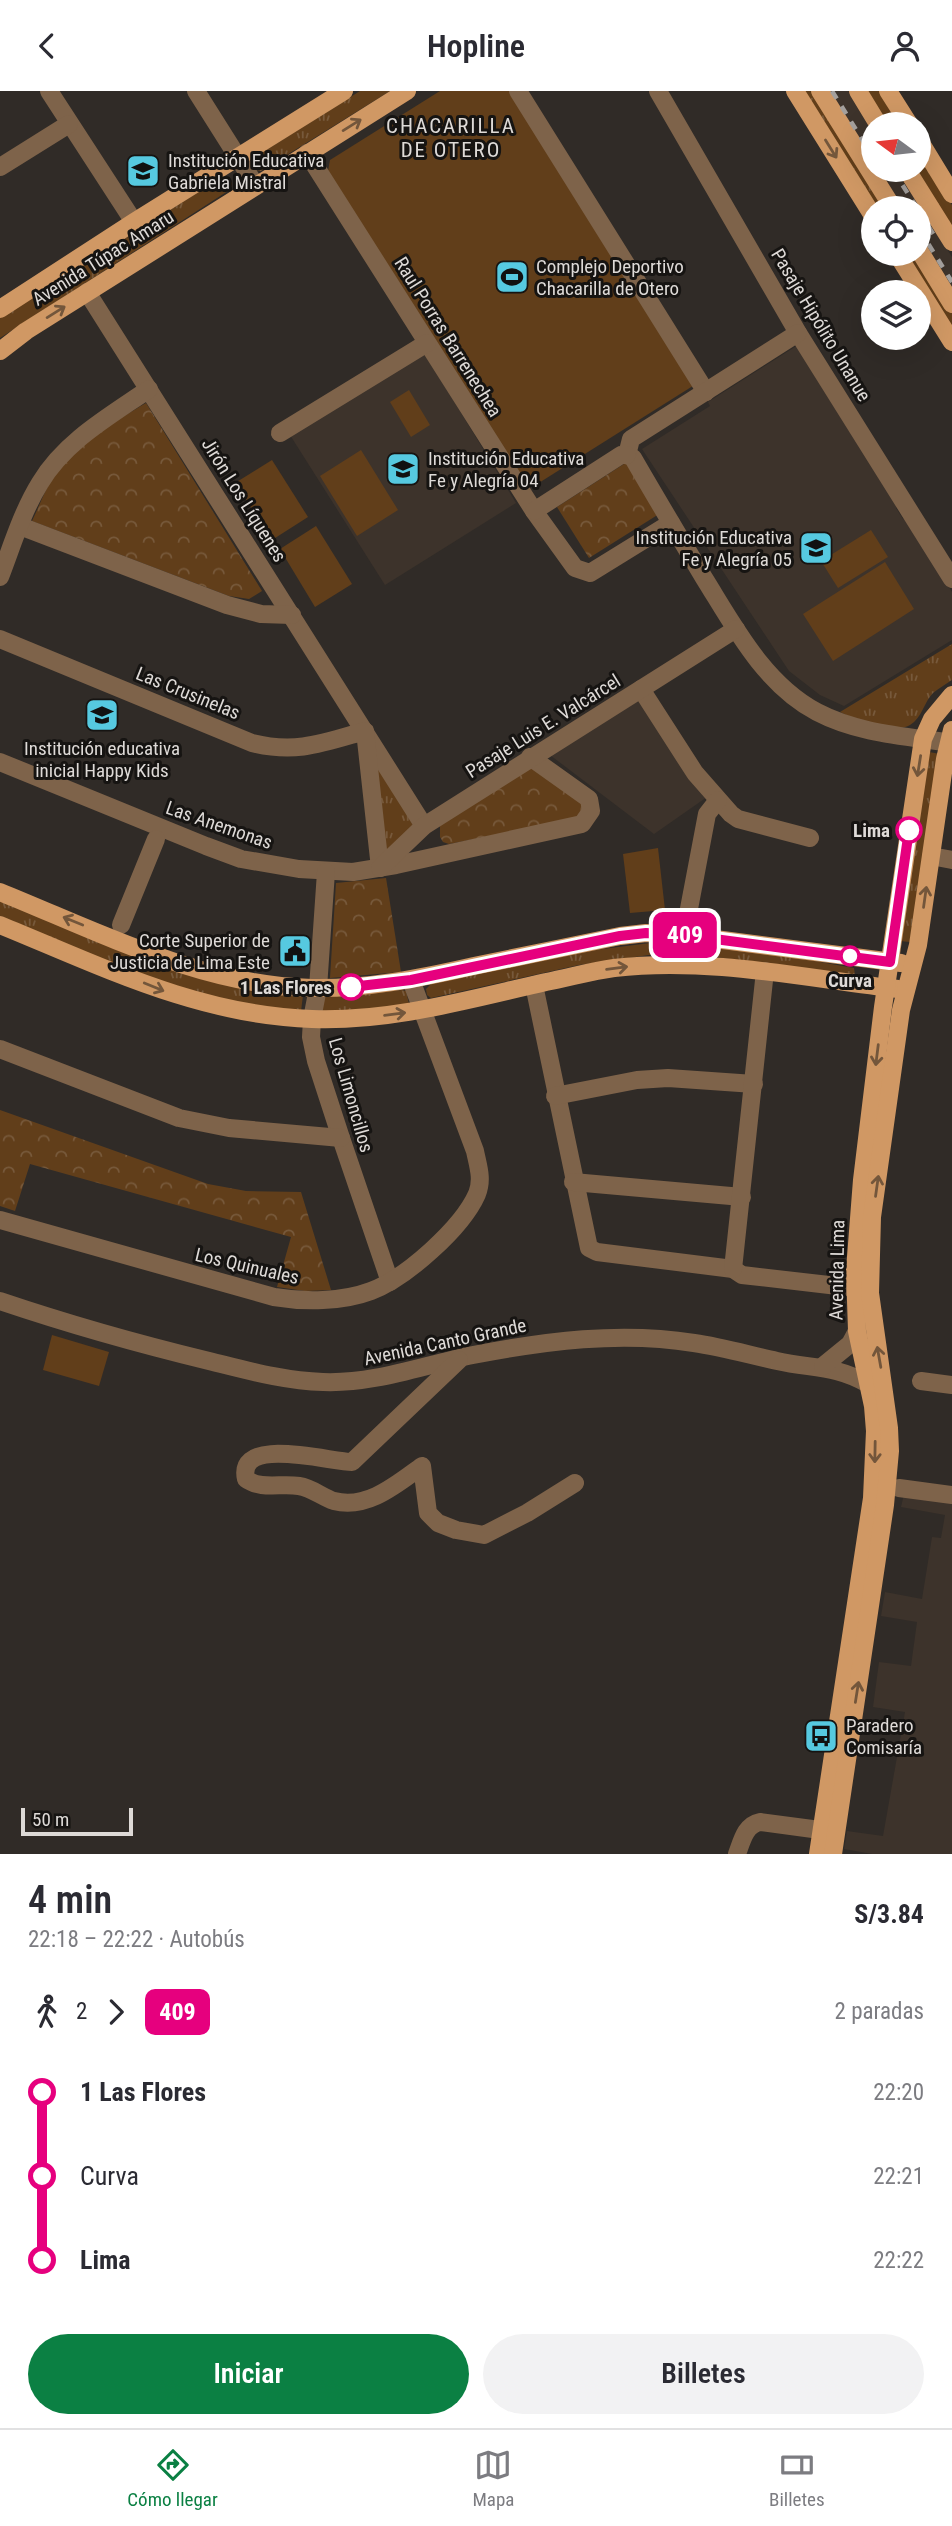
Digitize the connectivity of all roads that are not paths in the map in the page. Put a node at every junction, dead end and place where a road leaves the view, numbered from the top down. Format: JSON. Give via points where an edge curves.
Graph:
{"nodes":[{"id":1,"x":48,"y":91,"type":"edge"},
{"id":2,"x":196,"y":91,"type":"edge"},
{"id":3,"x":344,"y":91,"type":"edge"},
{"id":4,"x":407,"y":91,"type":"edge"},
{"id":5,"x":518,"y":91,"type":"edge"},
{"id":6,"x":658,"y":91,"type":"edge"},
{"id":7,"x":795,"y":91,"type":"edge"},
{"id":8,"x":820,"y":91,"type":"edge"},
{"id":9,"x":858,"y":91,"type":"edge"},
{"id":10,"x":888,"y":91,"type":"edge"},
{"id":11,"x":871,"y":112,"type":"edge"},
{"id":12,"x":901,"y":112,"type":"edge"},
{"id":13,"x":69,"y":124,"type":"junction"},
{"id":14,"x":307,"y":153,"type":"junction"},
{"id":15,"x":239,"y":159,"type":"junction"},
{"id":16,"x":931,"y":160,"type":"edge"},
{"id":17,"x":0,"y":167,"type":"edge"},
{"id":18,"x":914,"y":182,"type":"edge"},
{"id":19,"x":256,"y":186,"type":"junction"},
{"id":20,"x":952,"y":194,"type":"edge"},
{"id":21,"x":886,"y":196,"type":"edge"},
{"id":22,"x":861,"y":197,"type":"edge"},
{"id":23,"x":134,"y":222,"type":"junction"},
{"id":24,"x":952,"y":242,"type":"edge"},
{"id":25,"x":904,"y":266,"type":"edge"},
{"id":26,"x":929,"y":266,"type":"edge"},
{"id":27,"x":88,"y":292,"type":"junction"},
{"id":28,"x":952,"y":304,"type":"edge"},
{"id":29,"x":0,"y":309,"type":"edge"},
{"id":30,"x":799,"y":333,"type":"junction"},
{"id":31,"x":952,"y":342,"type":"edge"},
{"id":32,"x":427,"y":343,"type":"junction"},
{"id":33,"x":0,"y":351,"type":"edge"},
{"id":34,"x":149,"y":389,"type":"junction"},
{"id":35,"x":706,"y":392,"type":"junction"},
{"id":36,"x":280,"y":433,"type":"dead end"},
{"id":37,"x":627,"y":455,"type":"junction"},
{"id":38,"x":534,"y":511,"type":"junction"},
{"id":39,"x":671,"y":523,"type":"junction"},
{"id":40,"x":20,"y":526,"type":"junction"},
{"id":41,"x":0,"y":577,"type":"edge"},
{"id":42,"x":952,"y":579,"type":"edge"},
{"id":43,"x":292,"y":615,"type":"junction"},
{"id":44,"x":736,"y":629,"type":"junction"},
{"id":45,"x":0,"y":639,"type":"edge"},
{"id":46,"x":641,"y":689,"type":"junction"},
{"id":47,"x":952,"y":695,"type":"edge"},
{"id":48,"x":365,"y":731,"type":"junction"},
{"id":49,"x":923,"y":739,"type":"junction"},
{"id":50,"x":951,"y":739,"type":"edge"},
{"id":51,"x":530,"y":757,"type":"junction"},
{"id":52,"x":0,"y":762,"type":"edge"},
{"id":53,"x":718,"y":800,"type":"junction"},
{"id":54,"x":424,"y":826,"type":"junction"},
{"id":55,"x":810,"y":838,"type":"dead end"},
{"id":56,"x":156,"y":839,"type":"dead end"},
{"id":57,"x":930,"y":856,"type":"junction"},
{"id":58,"x":952,"y":860,"type":"edge"},
{"id":59,"x":380,"y":867,"type":"junction"},
{"id":60,"x":326,"y":872,"type":"junction"},
{"id":61,"x":0,"y":892,"type":"edge"},
{"id":62,"x":0,"y":925,"type":"edge"},
{"id":63,"x":121,"y":925,"type":"dead end"},
{"id":64,"x":684,"y":935,"type":"junction"},
{"id":65,"x":890,"y":962,"type":"junction"},
{"id":66,"x":913,"y":964,"type":"junction"},
{"id":67,"x":765,"y":971,"type":"junction"},
{"id":68,"x":411,"y":980,"type":"junction"},
{"id":69,"x":534,"y":985,"type":"junction"},
{"id":70,"x":318,"y":988,"type":"junction"},
{"id":71,"x":886,"y":988,"type":"junction"},
{"id":72,"x":907,"y":990,"type":"junction"},
{"id":73,"x":421,"y":1010,"type":"junction"},
{"id":74,"x":312,"y":1019,"type":"junction"},
{"id":75,"x":0,"y":1049,"type":"edge"},
{"id":76,"x":754,"y":1084,"type":"junction"},
{"id":77,"x":555,"y":1095,"type":"junction"},
{"id":78,"x":341,"y":1138,"type":"junction"},
{"id":79,"x":573,"y":1182,"type":"junction"},
{"id":80,"x":742,"y":1198,"type":"junction"},
{"id":81,"x":0,"y":1220,"type":"edge"},
{"id":82,"x":733,"y":1269,"type":"junction"},
{"id":83,"x":390,"y":1282,"type":"junction"},
{"id":84,"x":855,"y":1288,"type":"junction"},
{"id":85,"x":0,"y":1301,"type":"edge"},
{"id":86,"x":865,"y":1329,"type":"junction"},
{"id":87,"x":461,"y":1358,"type":"junction"},
{"id":88,"x":823,"y":1366,"type":"junction"},
{"id":89,"x":921,"y":1381,"type":"dead end"},
{"id":90,"x":868,"y":1384,"type":"junction"},
{"id":91,"x":952,"y":1385,"type":"edge"},
{"id":92,"x":575,"y":1483,"type":"dead end"},
{"id":93,"x":900,"y":1488,"type":"dead end"},
{"id":94,"x":952,"y":1495,"type":"edge"},
{"id":95,"x":829,"y":1831,"type":"junction"},
{"id":96,"x":737,"y":1854,"type":"edge"},
{"id":97,"x":818,"y":1854,"type":"edge"},
{"id":98,"x":833,"y":1854,"type":"edge"}],
"edges":[{"from":1,"to":13,"type":"street"},
{"from":2,"to":15,"type":"street"},
{"from":3,"to":15,"type":"main road","name":"Avenida Túpac Amaru"},
{"from":14,"to":4,"type":"main road","name":"Avenida Túpac Amaru","one_way":true},
{"from":5,"to":35,"type":"street"},
{"from":6,"to":30,"type":"street","name":"Pasaje Hipólito Unanue"},
{"from":7,"to":22,"type":"main road","one_way":true},
{"from":8,"to":21,"type":"main road"},
{"from":9,"to":11,"type":"main road"},
{"from":10,"to":12,"type":"main road"},
{"from":13,"to":17,"type":"street"},
{"from":13,"to":23,"type":"street"},
{"from":14,"to":19,"type":"main road","name":"Avenida Túpac Amaru"},
{"from":14,"to":32,"type":"street","name":"Raul Porras Barrenechea"},
{"from":15,"to":19,"type":"street"},
{"from":15,"to":23,"type":"main road","name":"Avenida Túpac Amaru"},
{"from":16,"to":20,"type":"main road"},
{"from":18,"to":24,"type":"main road"},
{"from":19,"to":27,"type":"main road","name":"Avenida Túpac Amaru"},
{"from":23,"to":29,"type":"main road","name":"Avenida Túpac Amaru"},
{"from":25,"to":31,"type":"main road"},
{"from":26,"to":28,"type":"main road"},
{"from":33,"to":27,"type":"main road","name":"Avenida Túpac Amaru","one_way":true},
{"from":27,"to":34,"type":"street","name":"Jirón Los Líquenes"},
{"from":30,"to":35,"type":"street"},
{"from":30,"to":42,"type":"street","name":"Pasaje Hipólito Unanue"},
{"from":32,"to":36,"type":"street"},
{"from":32,"to":38,"type":"street","name":"Raul Porras Barrenechea"},
{"from":34,"to":40,"type":"street","via":[[63,453],[39,483]]},
{"from":34,"to":43,"type":"street","name":"Jirón Los Líquenes"},
{"from":35,"to":37,"type":"street","via":[[631,439]]},
{"from":37,"to":38,"type":"street"},
{"from":37,"to":39,"type":"street","via":[[633,457]]},
{"from":38,"to":39,"type":"street","name":"Raul Porras Barrenechea","via":[[583,573]]},
{"from":39,"to":44,"type":"street"},
{"from":40,"to":41,"type":"street"},
{"from":40,"to":43,"type":"street","via":[[227,605],[261,614]]},
{"from":43,"to":48,"type":"street","name":"Jirón Los Líquenes"},
{"from":44,"to":46,"type":"street","name":"Pasaje Luis E. Valcárcel"},
{"from":44,"to":49,"type":"street","via":[[772,677],[816,711],[862,729]]},
{"from":45,"to":48,"type":"street","name":"Las Crusinelas","via":[[253,743],[290,749]]},
{"from":46,"to":51,"type":"street","name":"Pasaje Luis E. Valcárcel"},
{"from":46,"to":53,"type":"street","via":[[695,773]]},
{"from":47,"to":49,"type":"main road","name":"Avenida Lima"},
{"from":48,"to":54,"type":"street","name":"Jirón Los Líquenes"},
{"from":48,"to":59,"type":"street","name":"Jirón Los Líquenes"},
{"from":49,"to":50,"type":"street"},
{"from":49,"to":65,"type":"main road","name":"Avenida Lima","one_way":true},
{"from":50,"to":57,"type":"main road","name":"Avenida Lima"},
{"from":51,"to":54,"type":"street","name":"Pasaje Luis E. Valcárcel"},
{"from":51,"to":59,"type":"street","name":"Las Anemonas","via":[[589,799],[591,811],[582,824]]},
{"from":52,"to":60,"type":"street","name":"Las Anemonas","via":[[241,859]]},
{"from":53,"to":55,"type":"street","via":[[738,818]]},
{"from":53,"to":64,"type":"street","via":[[707,814]]},
{"from":54,"to":59,"type":"street","name":"Pasaje Luis E. Valcárcel"},
{"from":56,"to":63,"type":"street"},
{"from":57,"to":58,"type":"street"},
{"from":66,"to":57,"type":"main road","name":"Avenida Lima","one_way":true},
{"from":59,"to":60,"type":"street","name":"Las Anemonas"},
{"from":60,"to":70,"type":"street","name":"Los Limoncillos"},
{"from":70,"to":61,"type":"main road","one_way":true,"via":[[272,984],[191,967]]},
{"from":62,"to":74,"type":"main road","one_way":true,"via":[[196,1002]]},
{"from":64,"to":65,"type":"main road"},
{"from":64,"to":68,"type":"main road","via":[[620,936]]},
{"from":65,"to":66,"type":"main road"},
{"from":65,"to":71,"type":"main road","name":"Avenida Lima"},
{"from":66,"to":72,"type":"main road","name":"Avenida Lima"},
{"from":69,"to":67,"type":"main road","one_way":true,"via":[[650,964]]},
{"from":67,"to":71,"type":"main road"},
{"from":67,"to":76,"type":"street"},
{"from":68,"to":70,"type":"main road"},
{"from":68,"to":73,"type":"street","name":"Los Quinuales"},
{"from":69,"to":73,"type":"main road"},
{"from":69,"to":77,"type":"street"},
{"from":70,"to":74,"type":"street","name":"Los Limoncillos"},
{"from":71,"to":72,"type":"main road"},
{"from":71,"to":84,"type":"main road","name":"Avenida Lima","one_way":true,"via":[[862,1180]]},
{"from":86,"to":72,"type":"main road","name":"Avenida Lima","one_way":true,"via":[[872,1217]]},
{"from":74,"to":73,"type":"main road","one_way":true},
{"from":73,"to":83,"type":"street","name":"Los Quinuales","via":[[480,1174],[477,1192],[466,1211],[439,1243]]},
{"from":74,"to":78,"type":"street","name":"Los Limoncillos","via":[[316,1061]]},
{"from":75,"to":78,"type":"street","via":[[179,1118],[229,1128]]},
{"from":76,"to":77,"type":"street","via":[[647,1079]]},
{"from":76,"to":80,"type":"street"},
{"from":77,"to":79,"type":"street"},
{"from":78,"to":83,"type":"street","name":"Los Limoncillos"},
{"from":79,"to":80,"type":"street"},
{"from":79,"to":82,"type":"street","via":[[587,1245],[597,1252]]},
{"from":80,"to":82,"type":"street"},
{"from":81,"to":83,"type":"street","name":"Los Quinuales","via":[[286,1299],[348,1296]]},
{"from":82,"to":84,"type":"street","via":[[742,1275]]},
{"from":84,"to":86,"type":"main road","name":"Avenida Lima"},
{"from":85,"to":87,"type":"street","name":"Avenida Canto Grande","via":[[185,1355],[290,1379],[376,1379]]},
{"from":86,"to":88,"type":"street"},
{"from":86,"to":90,"type":"main road","name":"Avenida Lima"},
{"from":95,"to":86,"type":"main road","name":"Avenida Lima","one_way":true,"via":[[885,1505],[890,1451],[886,1397]]},
{"from":87,"to":88,"type":"street","name":"Avenida Canto Grande","via":[[556,1341],[631,1338],[696,1343],[780,1362]]},
{"from":87,"to":92,"type":"street","via":[[352,1462],[286,1454],[259,1456],[247,1462],[246,1479],[257,1485],[299,1486],[339,1502],[360,1502],[387,1492],[422,1466],[428,1513],[438,1523],[484,1535]]},
{"from":88,"to":90,"type":"street","name":"Avenida Canto Grande"},
{"from":89,"to":91,"type":"street"},
{"from":90,"to":95,"type":"main road","name":"Avenida Lima","one_way":true,"via":[[875,1431],[872,1498]]},
{"from":93,"to":94,"type":"street"},
{"from":95,"to":96,"type":"street","via":[[752,1823]]},
{"from":95,"to":97,"type":"main road","name":"Avenida Lima"},
{"from":95,"to":98,"type":"main road","name":"Avenida Lima"}]}
